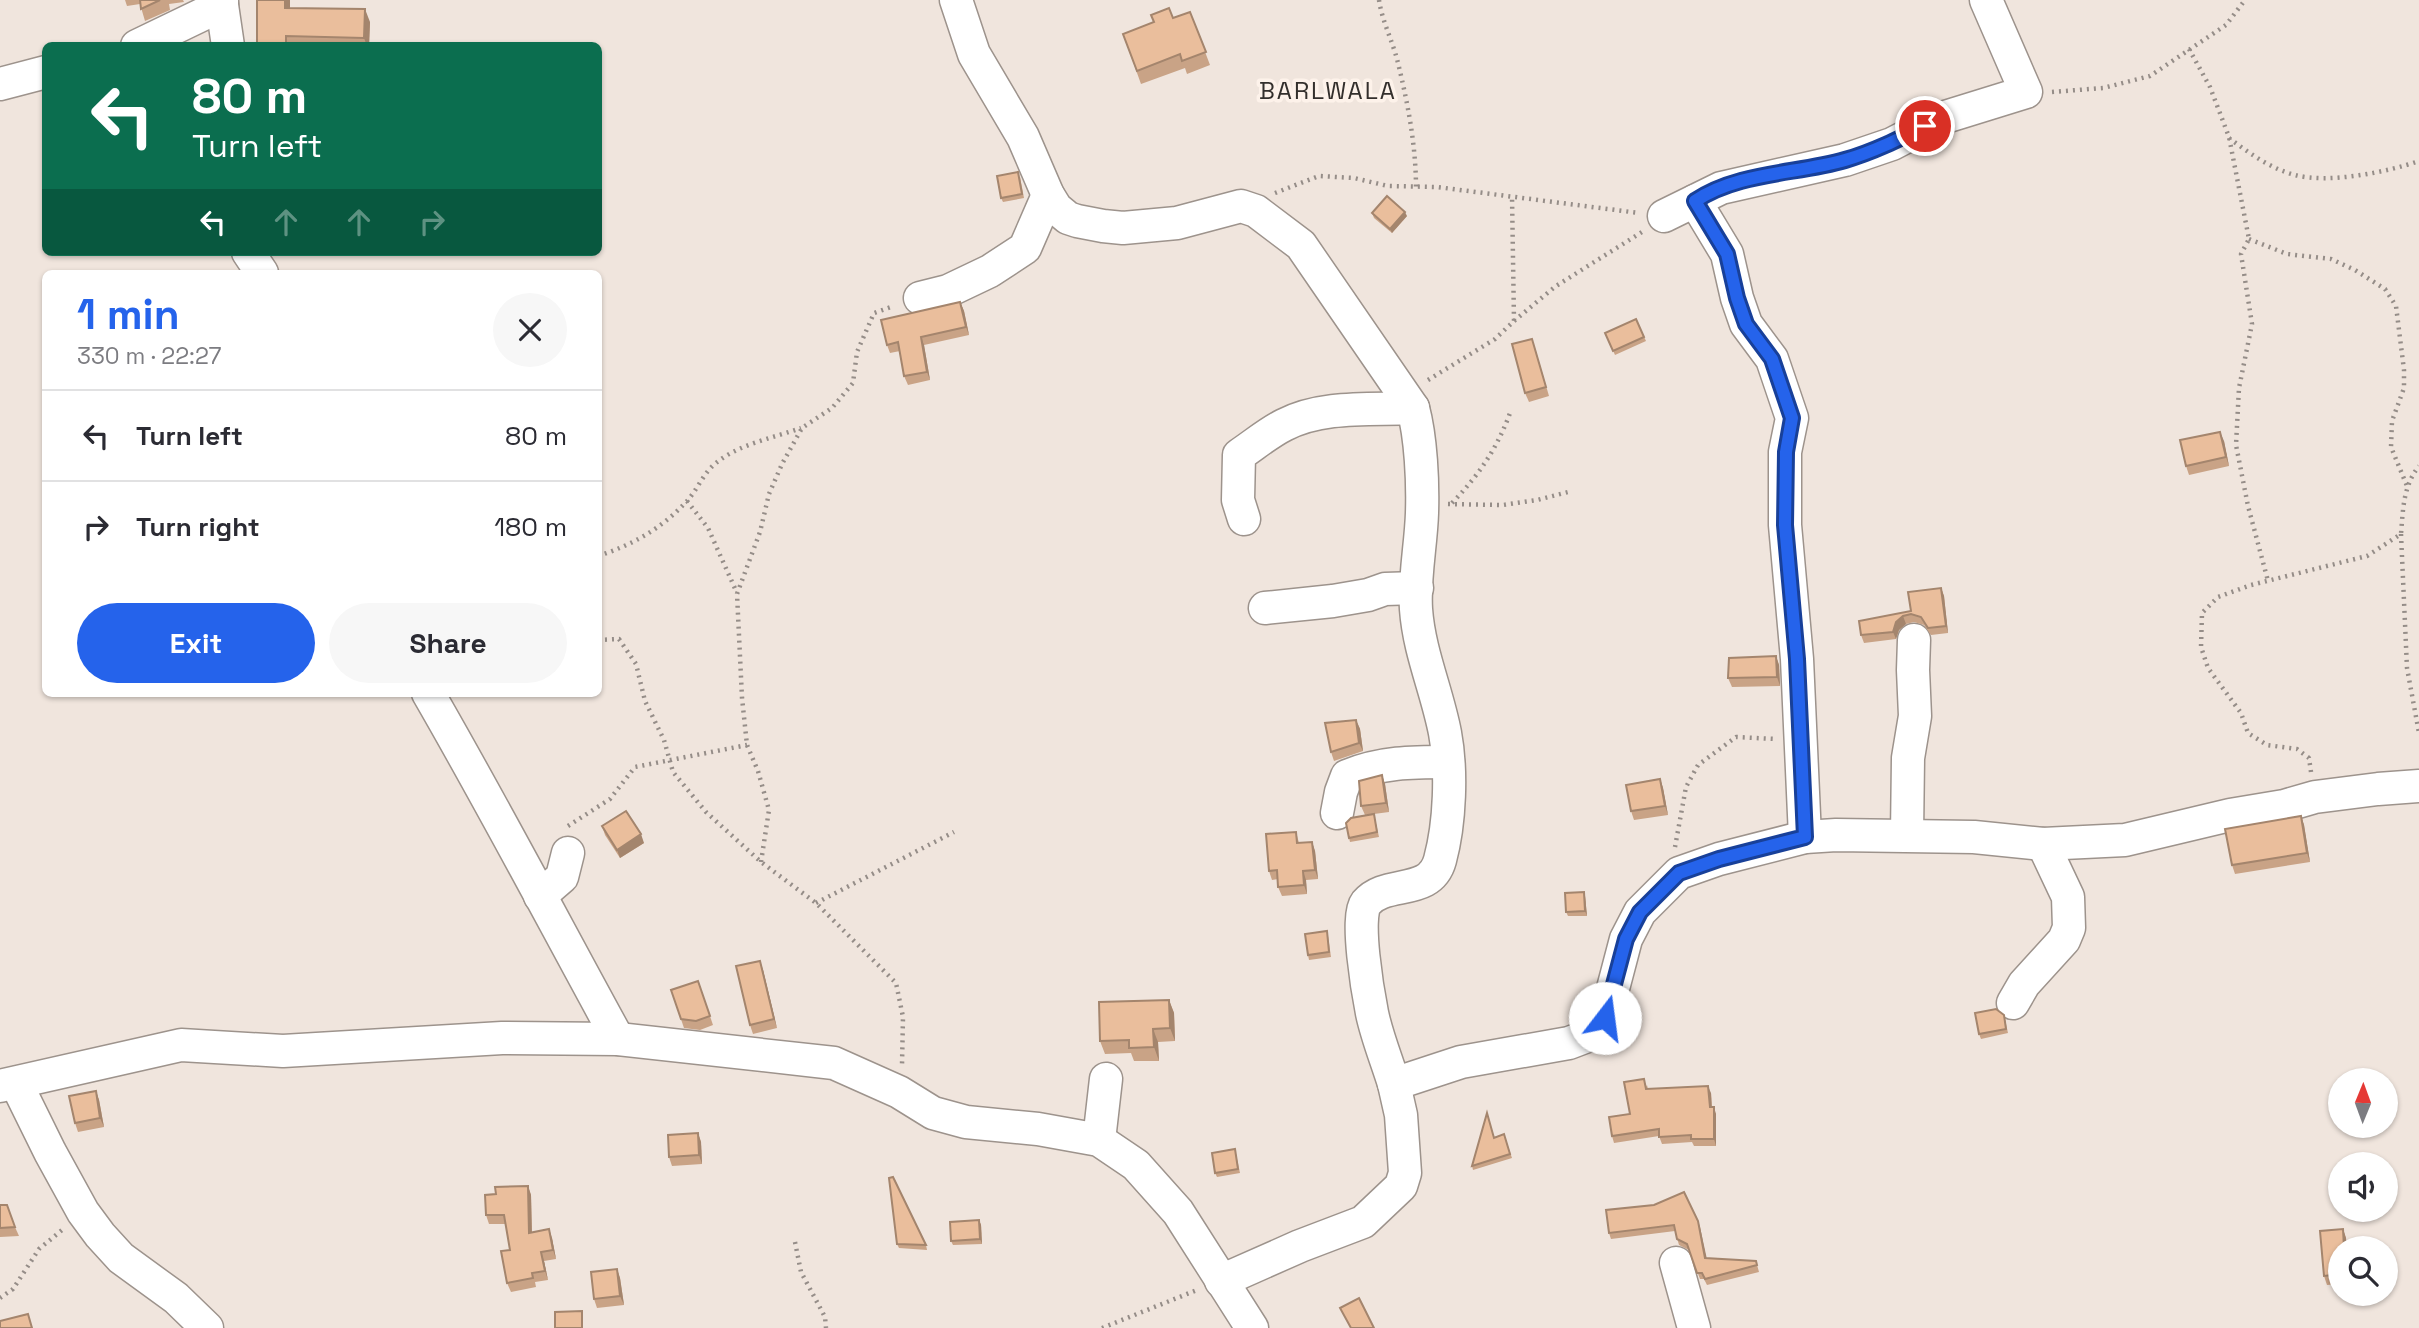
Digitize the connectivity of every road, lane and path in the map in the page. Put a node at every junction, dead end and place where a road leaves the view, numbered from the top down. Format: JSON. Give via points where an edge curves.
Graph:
{"nodes":[{"id":1,"x":956,"y":0,"type":"edge"},
{"id":2,"x":1379,"y":0,"type":"edge"},
{"id":3,"x":1986,"y":0,"type":"edge"},
{"id":4,"x":2245,"y":0,"type":"edge"},
{"id":5,"x":222,"y":3,"type":"edge"},
{"id":6,"x":145,"y":42,"type":"edge"},
{"id":7,"x":227,"y":42,"type":"edge"},
{"id":8,"x":2189,"y":49,"type":"junction"},
{"id":9,"x":42,"y":73,"type":"edge"},
{"id":10,"x":0,"y":84,"type":"edge"},
{"id":11,"x":2026,"y":92,"type":"junction"},
{"id":12,"x":2229,"y":137,"type":"junction"},
{"id":13,"x":2419,"y":161,"type":"edge"},
{"id":14,"x":1416,"y":188,"type":"junction"},
{"id":15,"x":1048,"y":195,"type":"junction"},
{"id":16,"x":1512,"y":196,"type":"junction"},
{"id":17,"x":1695,"y":201,"type":"junction"},
{"id":18,"x":1241,"y":206,"type":"junction"},
{"id":19,"x":1664,"y":216,"type":"junction"},
{"id":20,"x":2249,"y":239,"type":"junction"},
{"id":21,"x":920,"y":298,"type":"joint"},
{"id":22,"x":1514,"y":321,"type":"junction"},
{"id":23,"x":1410,"y":402,"type":"junction"},
{"id":24,"x":1510,"y":413,"type":"dead end"},
{"id":25,"x":802,"y":428,"type":"junction"},
{"id":26,"x":2419,"y":466,"type":"edge"},
{"id":27,"x":2407,"y":486,"type":"junction"},
{"id":28,"x":1572,"y":491,"type":"dead end"},
{"id":29,"x":687,"y":501,"type":"junction"},
{"id":30,"x":1436,"y":505,"type":"junction"},
{"id":31,"x":1244,"y":519,"type":"dead end"},
{"id":32,"x":2401,"y":534,"type":"junction"},
{"id":33,"x":602,"y":555,"type":"edge"},
{"id":34,"x":2268,"y":581,"type":"junction"},
{"id":35,"x":1417,"y":588,"type":"junction"},
{"id":36,"x":737,"y":594,"type":"junction"},
{"id":37,"x":1265,"y":608,"type":"dead end"},
{"id":38,"x":602,"y":640,"type":"edge"},
{"id":39,"x":1914,"y":640,"type":"dead end"},
{"id":40,"x":430,"y":697,"type":"edge"},
{"id":41,"x":2419,"y":733,"type":"edge"},
{"id":42,"x":747,"y":746,"type":"junction"},
{"id":43,"x":1800,"y":746,"type":"junction"},
{"id":44,"x":669,"y":759,"type":"junction"},
{"id":45,"x":1448,"y":762,"type":"junction"},
{"id":46,"x":2419,"y":786,"type":"edge"},
{"id":47,"x":2315,"y":797,"type":"junction"},
{"id":48,"x":1337,"y":813,"type":"dead end"},
{"id":49,"x":954,"y":832,"type":"dead end"},
{"id":50,"x":1907,"y":835,"type":"junction"},
{"id":51,"x":1805,"y":837,"type":"junction"},
{"id":52,"x":2043,"y":844,"type":"junction"},
{"id":53,"x":568,"y":853,"type":"joint"},
{"id":54,"x":761,"y":862,"type":"junction"},
{"id":55,"x":1679,"y":873,"type":"junction"},
{"id":56,"x":540,"y":896,"type":"junction"},
{"id":57,"x":816,"y":903,"type":"junction"},
{"id":58,"x":2013,"y":1003,"type":"dead end"},
{"id":59,"x":618,"y":1039,"type":"junction"},
{"id":60,"x":1106,"y":1079,"type":"dead end"},
{"id":61,"x":8,"y":1084,"type":"edge"},
{"id":62,"x":1394,"y":1084,"type":"junction"},
{"id":63,"x":899,"y":1092,"type":"junction"},
{"id":64,"x":1099,"y":1140,"type":"junction"},
{"id":65,"x":83,"y":1212,"type":"junction"},
{"id":66,"x":794,"y":1242,"type":"dead end"},
{"id":67,"x":1676,"y":1262,"type":"dead end"},
{"id":68,"x":1221,"y":1281,"type":"junction"},
{"id":69,"x":0,"y":1298,"type":"edge"},
{"id":70,"x":207,"y":1328,"type":"edge"},
{"id":71,"x":826,"y":1328,"type":"edge"},
{"id":72,"x":1102,"y":1328,"type":"edge"},
{"id":73,"x":1252,"y":1328,"type":"edge"},
{"id":74,"x":1694,"y":1328,"type":"edge"}],
"edges":[{"from":1,"to":15,"type":"street","via":[[974,54],[1023,136]]},
{"from":2,"to":14,"type":"path","via":[[1408,112]]},
{"from":3,"to":11,"type":"street"},
{"from":4,"to":8,"type":"path","via":[[2226,25]]},
{"from":5,"to":6,"type":"street"},
{"from":5,"to":7,"type":"street"},
{"from":8,"to":11,"type":"path","via":[[2150,76],[2103,88]]},
{"from":8,"to":12,"type":"path"},
{"from":9,"to":10,"type":"street"},
{"from":11,"to":17,"type":"street","via":[[1942,118],[1892,144],[1845,160],[1721,188]]},
{"from":12,"to":13,"type":"path","via":[[2249,153],[2297,176],[2387,172]]},
{"from":12,"to":20,"type":"path"},
{"from":14,"to":16,"type":"path"},
{"from":14,"to":18,"type":"path","via":[[1320,176]]},
{"from":15,"to":18,"type":"street","via":[[1068,218],[1103,226],[1166,225]]},
{"from":15,"to":21,"type":"street","via":[[1025,248],[947,292]]},
{"from":16,"to":19,"type":"path"},
{"from":16,"to":22,"type":"path"},
{"from":17,"to":19,"type":"street"},
{"from":17,"to":43,"type":"street","via":[[1727,254],[1746,324],[1772,359],[1792,418],[1786,452],[1785,525]]},
{"from":18,"to":23,"type":"street","via":[[1256,211],[1301,245]]},
{"from":19,"to":22,"type":"path","via":[[1556,286]]},
{"from":20,"to":27,"type":"path","via":[[2287,254],[2331,259],[2385,289],[2396,306],[2404,388],[2392,421],[2392,447]]},
{"from":20,"to":34,"type":"path","via":[[2241,254],[2252,324],[2239,388],[2236,446]]},
{"from":21,"to":25,"type":"path","via":[[874,313],[857,352],[853,383],[832,408]]},
{"from":22,"to":23,"type":"path","via":[[1496,339],[1434,375]]},
{"from":23,"to":30,"type":"street"},
{"from":23,"to":31,"type":"street","via":[[1317,413],[1261,439],[1239,455],[1238,499]]},
{"from":24,"to":30,"type":"path","via":[[1500,441],[1473,481]]},
{"from":25,"to":29,"type":"path","via":[[739,449],[714,464]]},
{"from":25,"to":36,"type":"path","via":[[769,494]]},
{"from":26,"to":27,"type":"path"},
{"from":27,"to":32,"type":"path"},
{"from":28,"to":30,"type":"path","via":[[1503,505]]},
{"from":29,"to":33,"type":"path","via":[[629,546]]},
{"from":29,"to":36,"type":"path","via":[[708,528]]},
{"from":30,"to":35,"type":"street"},
{"from":32,"to":34,"type":"path","via":[[2367,556]]},
{"from":32,"to":41,"type":"path","via":[[2407,668]]},
{"from":34,"to":47,"type":"path","via":[[2218,597],[2202,613],[2201,647],[2208,668],[2241,713],[2248,733],[2267,745],[2297,748],[2309,758]]},
{"from":35,"to":37,"type":"street"},
{"from":35,"to":45,"type":"street","via":[[1418,639]]},
{"from":36,"to":42,"type":"path"},
{"from":38,"to":44,"type":"path","via":[[619,639],[636,664],[645,701]]},
{"from":39,"to":50,"type":"street","via":[[1915,716],[1908,758]]},
{"from":40,"to":56,"type":"street"},
{"from":42,"to":44,"type":"path"},
{"from":42,"to":54,"type":"path","via":[[769,810]]},
{"from":43,"to":51,"type":"street"},
{"from":43,"to":55,"type":"path","via":[[1736,737],[1698,765],[1686,787],[1675,851]]},
{"from":44,"to":53,"type":"path","via":[[635,767],[610,799],[569,824],[562,837]]},
{"from":44,"to":54,"type":"path","via":[[673,772],[706,813]]},
{"from":45,"to":48,"type":"street","via":[[1395,762],[1347,776]]},
{"from":45,"to":62,"type":"street","via":[[1445,835],[1434,873],[1426,881],[1379,895],[1362,910],[1361,938],[1372,1014]]},
{"from":46,"to":47,"type":"street"},
{"from":47,"to":52,"type":"street","via":[[2125,840]]},
{"from":49,"to":57,"type":"path"},
{"from":50,"to":51,"type":"street"},
{"from":50,"to":52,"type":"street"},
{"from":51,"to":55,"type":"street"},
{"from":52,"to":58,"type":"street","via":[[2068,897],[2069,928]]},
{"from":53,"to":56,"type":"street","via":[[562,877]]},
{"from":54,"to":57,"type":"path"},
{"from":55,"to":62,"type":"street","via":[[1640,912],[1626,939],[1605,1018],[1590,1035],[1569,1043],[1461,1062]]},
{"from":56,"to":59,"type":"street"},
{"from":57,"to":63,"type":"path","via":[[896,984],[903,1017]]},
{"from":59,"to":61,"type":"street","via":[[502,1038],[283,1052],[181,1045]]},
{"from":59,"to":63,"type":"street","via":[[834,1063]]},
{"from":60,"to":64,"type":"street"},
{"from":61,"to":65,"type":"street"},
{"from":62,"to":68,"type":"street","via":[[1405,1172],[1401,1186],[1363,1222]]},
{"from":63,"to":64,"type":"street","via":[[933,1113],[966,1122]]},
{"from":64,"to":68,"type":"street","via":[[1136,1165],[1178,1212]]},
{"from":65,"to":69,"type":"path","via":[[39,1249],[13,1289]]},
{"from":65,"to":70,"type":"street","via":[[121,1258],[176,1298]]},
{"from":66,"to":71,"type":"path","via":[[801,1272]]},
{"from":67,"to":74,"type":"street"},
{"from":68,"to":72,"type":"path"},
{"from":68,"to":73,"type":"street"}]}
